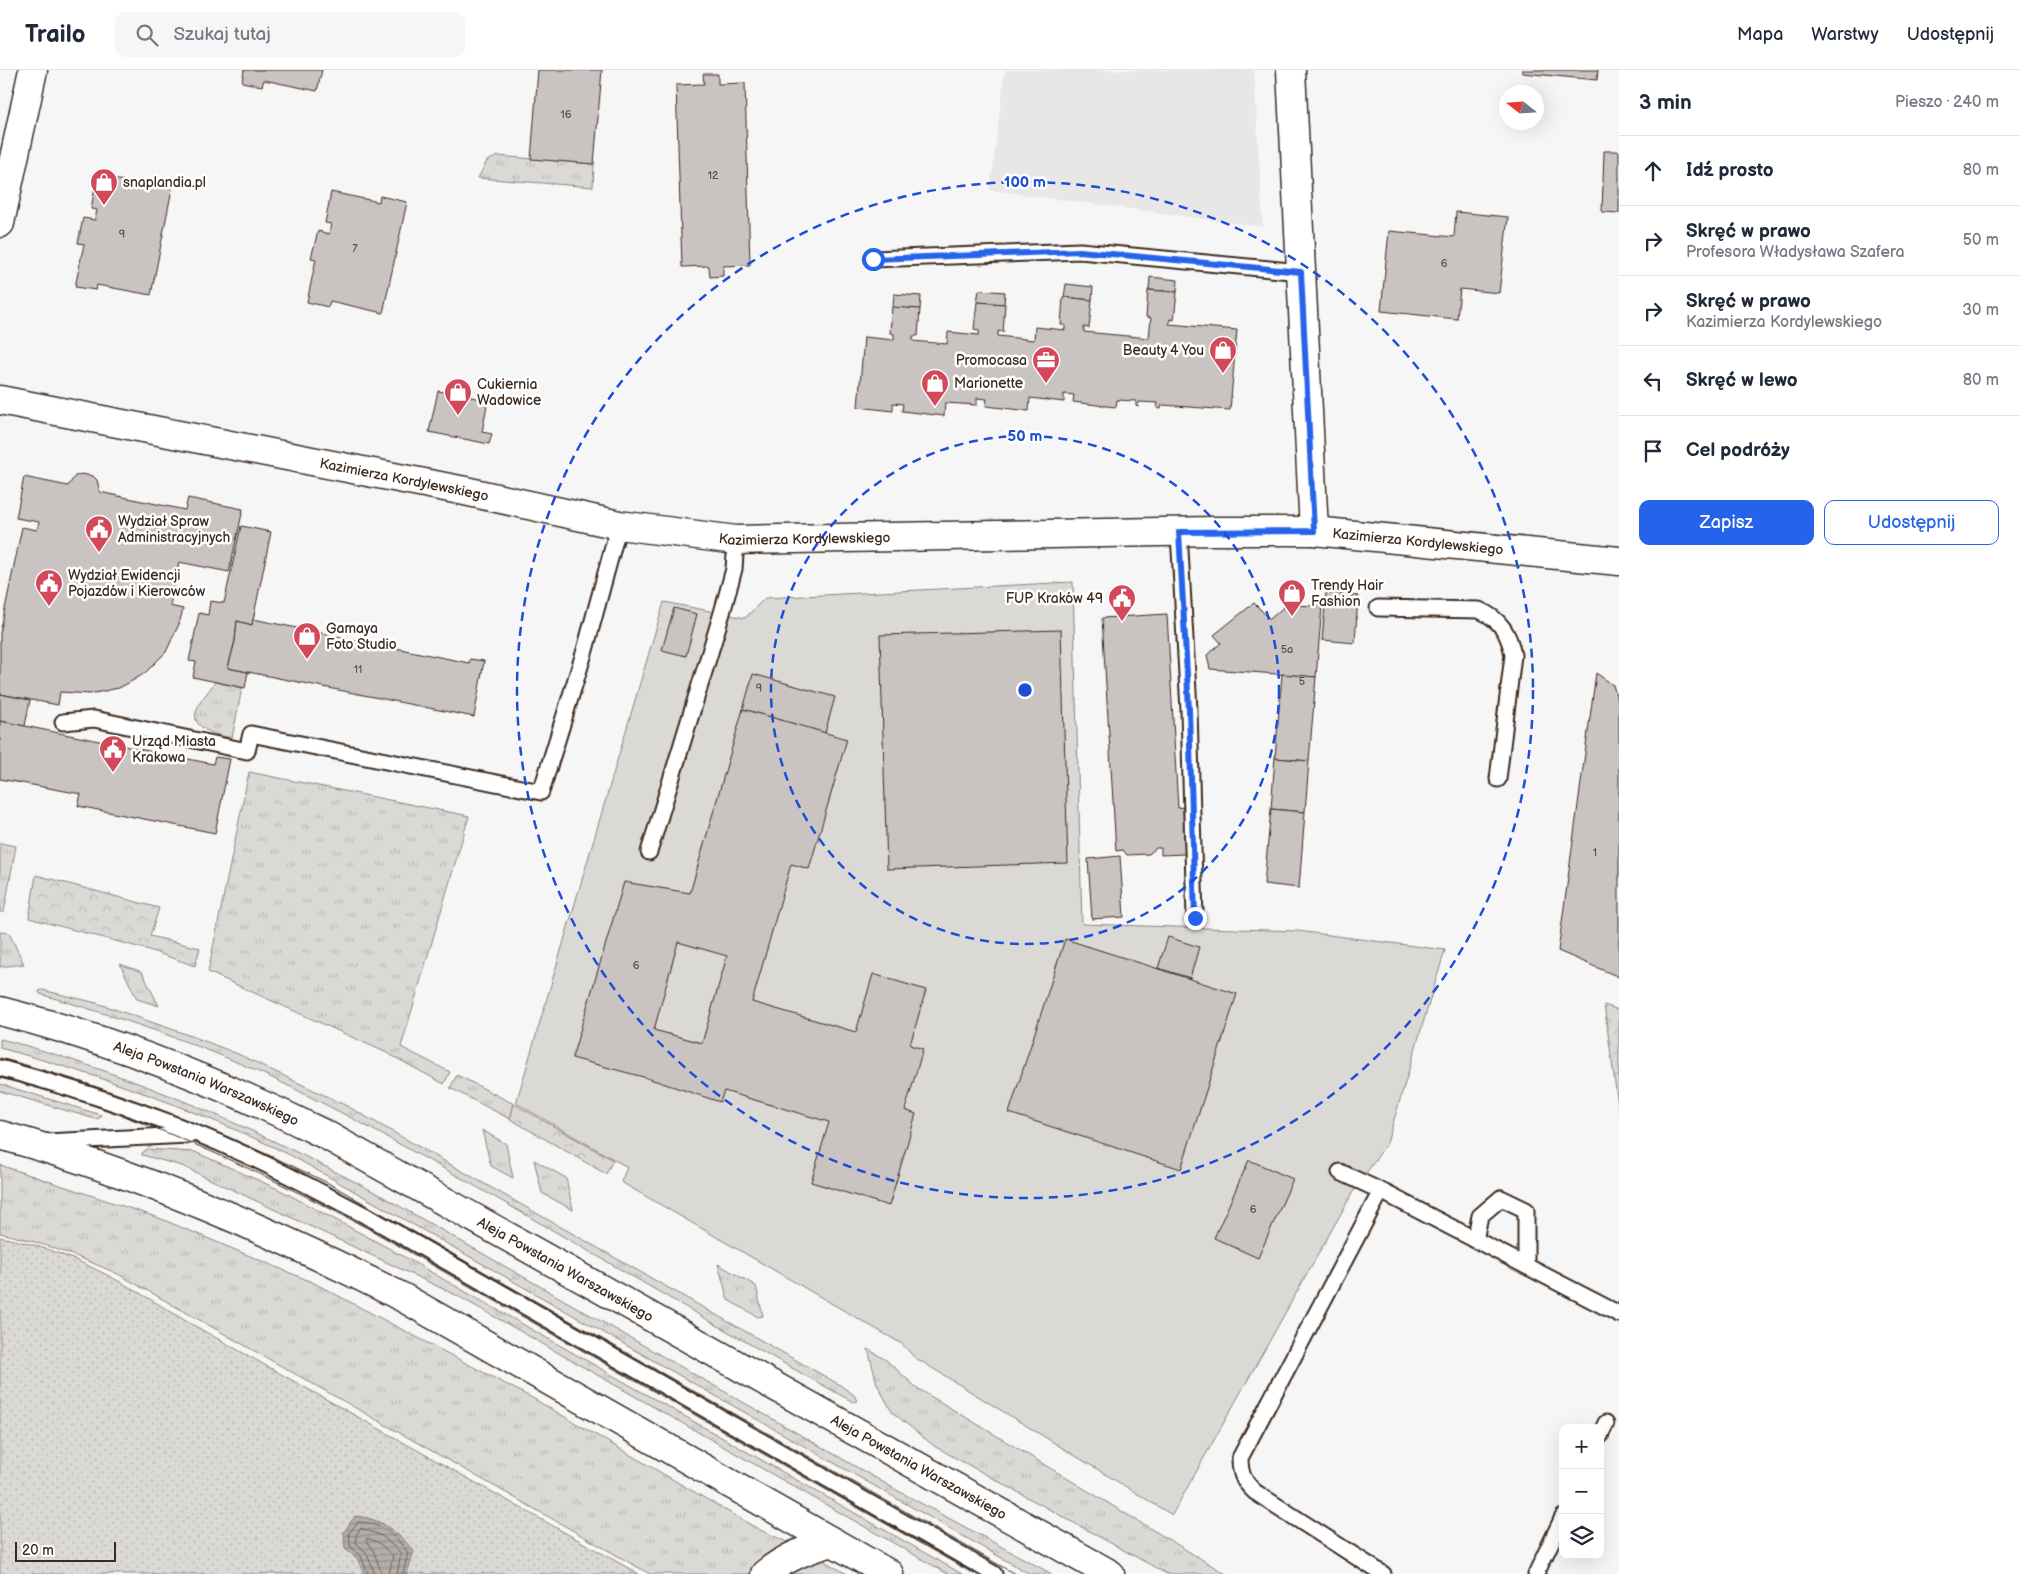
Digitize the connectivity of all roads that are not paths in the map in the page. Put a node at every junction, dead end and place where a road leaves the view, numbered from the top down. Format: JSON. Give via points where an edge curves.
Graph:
{"nodes":[{"id":1,"x":33,"y":70,"type":"edge"},
{"id":2,"x":1291,"y":70,"type":"edge"},
{"id":3,"x":0,"y":222,"type":"edge"},
{"id":4,"x":873,"y":259,"type":"dead end"},
{"id":5,"x":1301,"y":272,"type":"junction"},
{"id":6,"x":0,"y":400,"type":"edge"},
{"id":7,"x":619,"y":525,"type":"junction"},
{"id":8,"x":1314,"y":531,"type":"junction"},
{"id":9,"x":1179,"y":532,"type":"junction"},
{"id":10,"x":736,"y":540,"type":"junction"},
{"id":11,"x":1619,"y":561,"type":"edge"},
{"id":12,"x":1378,"y":608,"type":"dead end"},
{"id":13,"x":63,"y":722,"type":"dead end"},
{"id":14,"x":1498,"y":780,"type":"dead end"},
{"id":15,"x":649,"y":852,"type":"dead end"},
{"id":16,"x":1195,"y":918,"type":"dead end"},
{"id":17,"x":0,"y":1011,"type":"edge"},
{"id":18,"x":0,"y":1068,"type":"edge"},
{"id":19,"x":0,"y":1135,"type":"edge"},
{"id":20,"x":200,"y":1135,"type":"junction"},
{"id":21,"x":30,"y":1143,"type":"junction"},
{"id":22,"x":1340,"y":1172,"type":"dead end"},
{"id":23,"x":1382,"y":1191,"type":"junction"},
{"id":24,"x":1475,"y":1240,"type":"junction"},
{"id":25,"x":1526,"y":1266,"type":"junction"},
{"id":26,"x":1619,"y":1314,"type":"edge"},
{"id":27,"x":1559,"y":1525,"type":"edge"},
{"id":28,"x":833,"y":1542,"type":"junction"},
{"id":29,"x":765,"y":1574,"type":"edge"},
{"id":30,"x":889,"y":1574,"type":"edge"},
{"id":31,"x":994,"y":1574,"type":"edge"},
{"id":32,"x":1110,"y":1574,"type":"edge"},
{"id":33,"x":1383,"y":1574,"type":"edge"},
{"id":34,"x":1536,"y":1574,"type":"edge"}],
"edges":[{"from":1,"to":3,"type":"street"},
{"from":2,"to":5,"type":"street"},
{"from":4,"to":5,"type":"lane","via":[[1080,251]]},
{"from":5,"to":8,"type":"street"},
{"from":6,"to":7,"type":"street","name":"Kazimierza Kordylewskiego","via":[[456,489]]},
{"from":7,"to":10,"type":"street","name":"Kazimierza Kordylewskiego"},
{"from":7,"to":13,"type":"lane","via":[[541,792],[251,734],[247,751],[94,719]]},
{"from":8,"to":9,"type":"street","name":"Kazimierza Kordylewskiego"},
{"from":8,"to":11,"type":"street","name":"Kazimierza Kordylewskiego"},
{"from":9,"to":10,"type":"street","name":"Kazimierza Kordylewskiego"},
{"from":9,"to":16,"type":"lane","via":[[1189,710]]},
{"from":10,"to":15,"type":"lane","via":[[734,569],[722,613]]},
{"from":12,"to":14,"type":"lane","via":[[1479,610],[1493,616],[1503,626],[1513,655]]},
{"from":17,"to":32,"type":"street","name":"Aleja Powstania Warszawskiego","via":[[130,1050],[254,1100],[326,1135]]},
{"from":18,"to":20,"type":"lane","via":[[82,1090]]},
{"from":19,"to":21,"type":"street"},
{"from":20,"to":21,"type":"lane"},
{"from":20,"to":31,"type":"lane","via":[[302,1182],[374,1220]]},
{"from":21,"to":28,"type":"street","via":[[236,1219],[323,1258],[402,1298]]},
{"from":22,"to":23,"type":"lane"},
{"from":23,"to":24,"type":"lane"},
{"from":23,"to":33,"type":"lane","via":[[1240,1458],[1240,1468],[1242,1478],[1255,1492]]},
{"from":24,"to":25,"type":"lane"},
{"from":24,"to":25,"type":"lane","via":[[1480,1216],[1501,1198],[1526,1210]]},
{"from":25,"to":26,"type":"lane"},
{"from":27,"to":34,"type":"lane"},
{"from":28,"to":29,"type":"street","via":[[805,1550]]},
{"from":28,"to":30,"type":"street"}]}
